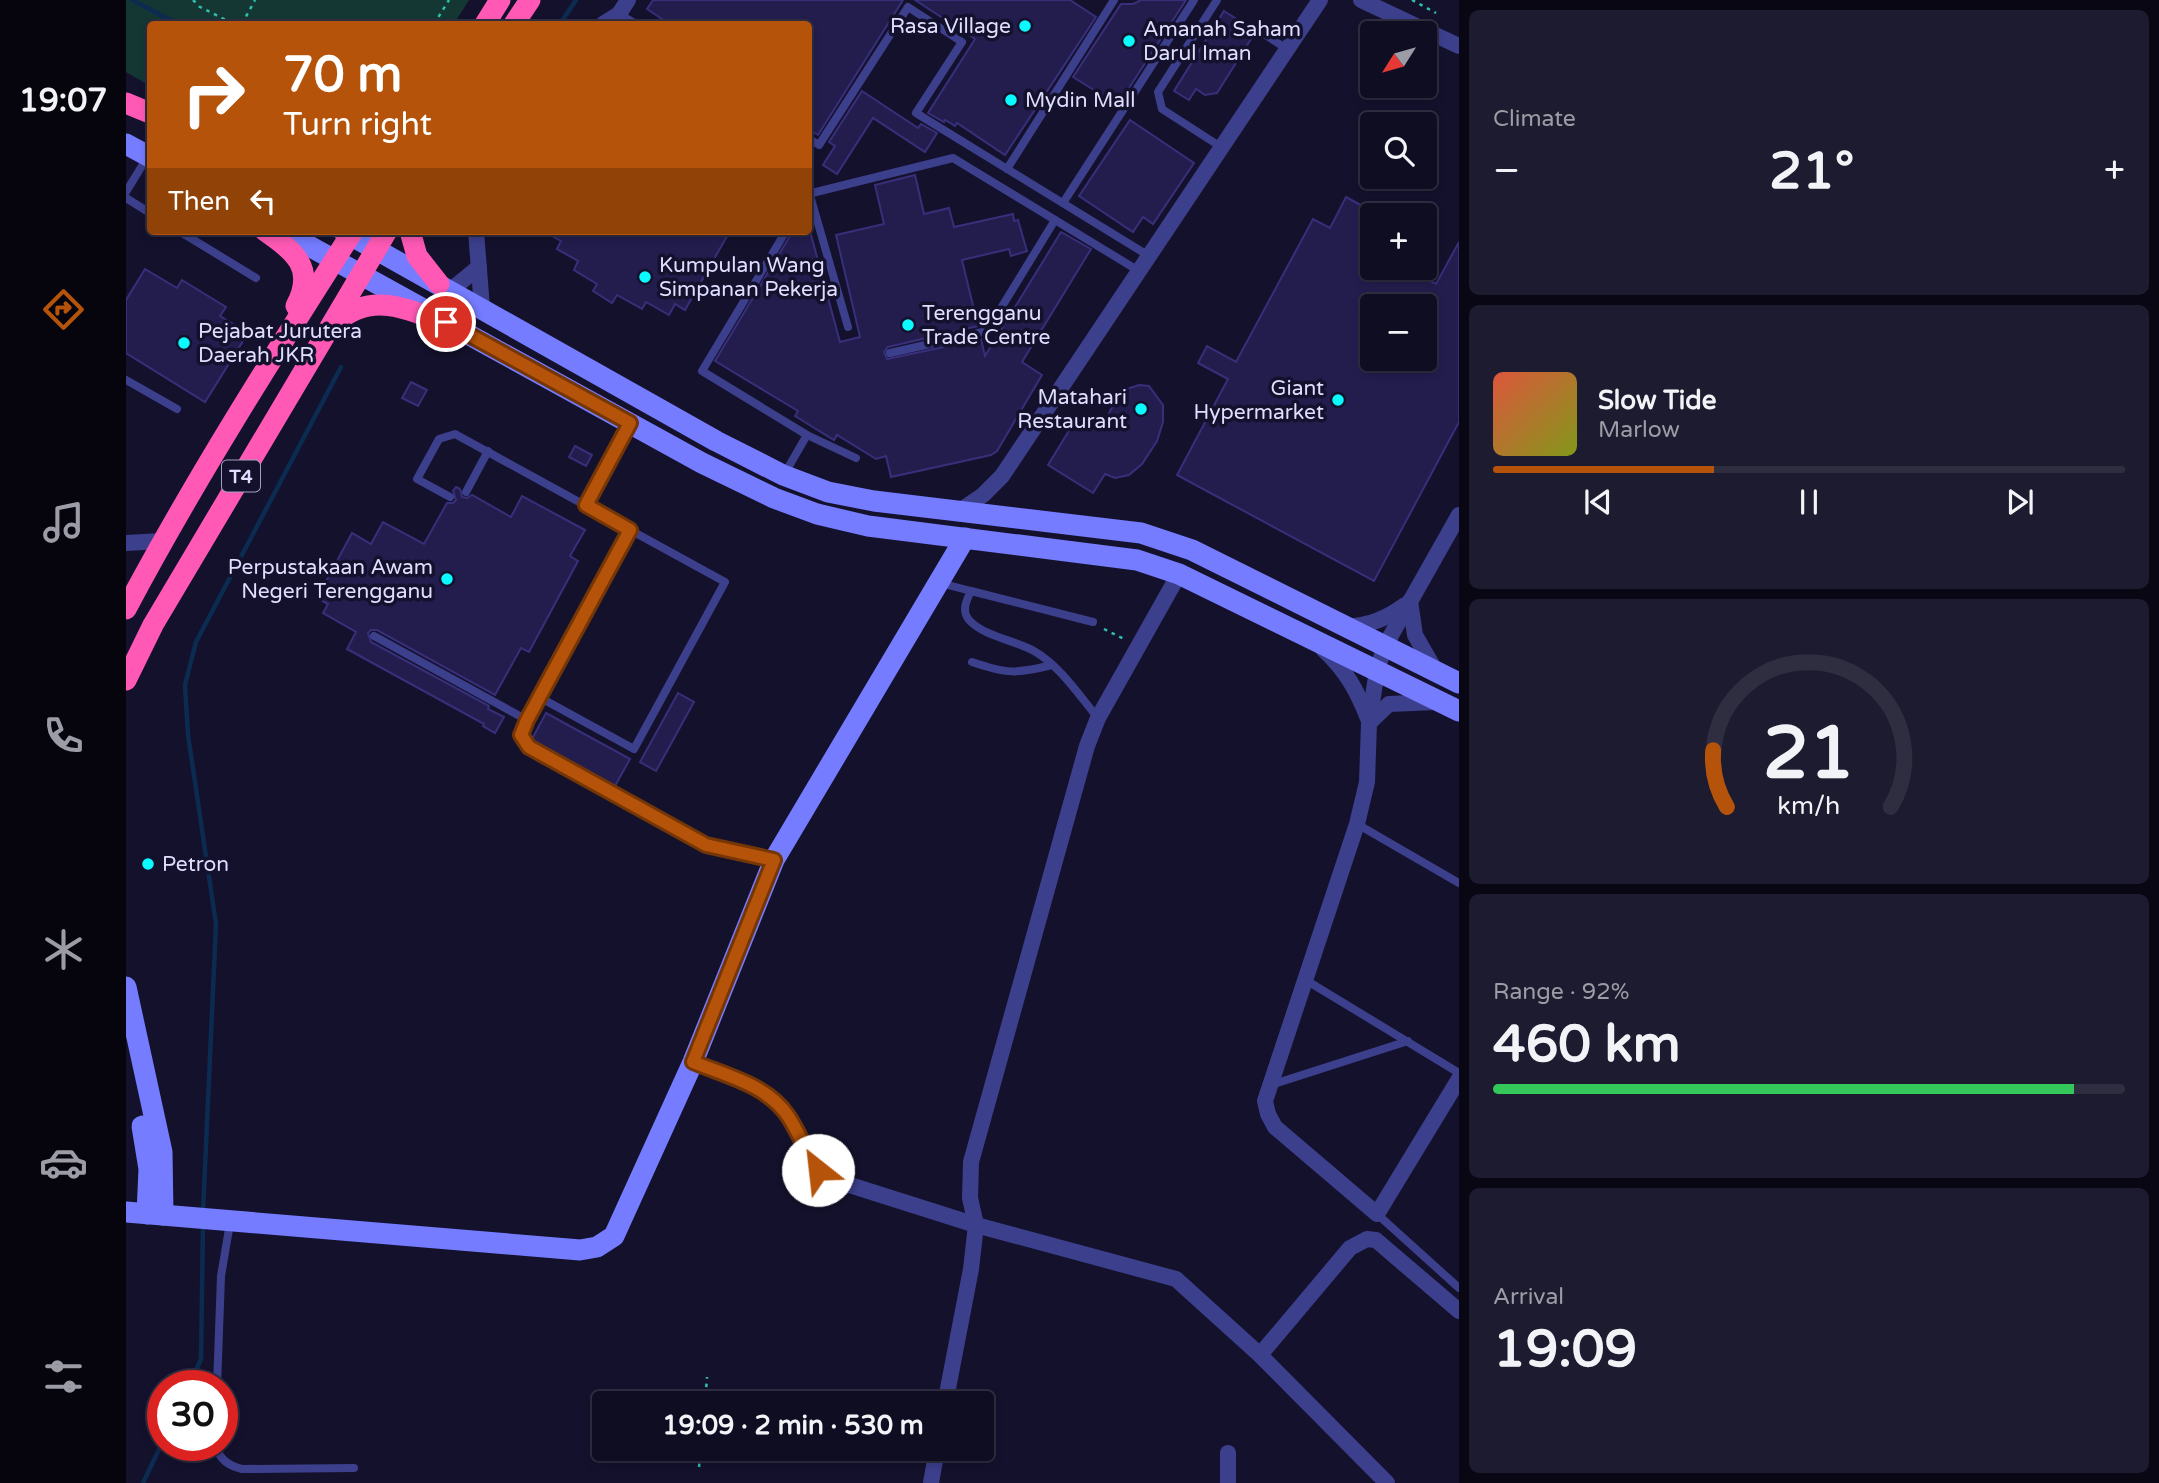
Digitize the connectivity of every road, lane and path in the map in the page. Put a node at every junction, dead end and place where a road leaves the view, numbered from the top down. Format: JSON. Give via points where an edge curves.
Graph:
{"nodes":[{"id":1,"x":193,"y":0,"type":"edge"},
{"id":2,"x":255,"y":0,"type":"edge"},
{"id":3,"x":449,"y":0,"type":"edge"},
{"id":4,"x":500,"y":0,"type":"edge"},
{"id":5,"x":530,"y":0,"type":"edge"},
{"id":6,"x":1114,"y":0,"type":"edge"},
{"id":7,"x":1194,"y":0,"type":"edge"},
{"id":8,"x":1216,"y":0,"type":"edge"},
{"id":9,"x":1320,"y":0,"type":"edge"},
{"id":10,"x":1361,"y":0,"type":"edge"},
{"id":11,"x":1412,"y":0,"type":"edge"},
{"id":12,"x":623,"y":7,"type":"edge"},
{"id":13,"x":1436,"y":13,"type":"dead end"},
{"id":14,"x":228,"y":21,"type":"edge"},
{"id":15,"x":244,"y":21,"type":"edge"},
{"id":16,"x":436,"y":21,"type":"edge"},
{"id":17,"x":487,"y":21,"type":"edge"},
{"id":18,"x":516,"y":21,"type":"edge"},
{"id":19,"x":607,"y":21,"type":"edge"},
{"id":20,"x":634,"y":21,"type":"edge"},
{"id":21,"x":1264,"y":34,"type":"dead end"},
{"id":22,"x":1459,"y":46,"type":"edge"},
{"id":23,"x":1287,"y":49,"type":"junction"},
{"id":24,"x":126,"y":104,"type":"edge"},
{"id":25,"x":147,"y":112,"type":"edge"},
{"id":26,"x":147,"y":119,"type":"edge"},
{"id":27,"x":812,"y":141,"type":"edge"},
{"id":28,"x":126,"y":144,"type":"edge"},
{"id":29,"x":1221,"y":147,"type":"junction"},
{"id":30,"x":147,"y":156,"type":"edge"},
{"id":31,"x":147,"y":160,"type":"edge"},
{"id":32,"x":1007,"y":169,"type":"junction"},
{"id":33,"x":126,"y":192,"type":"edge"},
{"id":34,"x":812,"y":192,"type":"edge"},
{"id":35,"x":126,"y":198,"type":"edge"},
{"id":36,"x":812,"y":203,"type":"edge"},
{"id":37,"x":1063,"y":203,"type":"junction"},
{"id":38,"x":147,"y":211,"type":"edge"},
{"id":39,"x":1055,"y":220,"type":"junction"},
{"id":40,"x":186,"y":235,"type":"edge"},
{"id":41,"x":271,"y":235,"type":"edge"},
{"id":42,"x":289,"y":235,"type":"edge"},
{"id":43,"x":347,"y":235,"type":"edge"},
{"id":44,"x":354,"y":235,"type":"edge"},
{"id":45,"x":385,"y":235,"type":"edge"},
{"id":46,"x":411,"y":235,"type":"edge"},
{"id":47,"x":476,"y":235,"type":"edge"},
{"id":48,"x":784,"y":235,"type":"edge"},
{"id":49,"x":376,"y":250,"type":"junction"},
{"id":50,"x":1149,"y":256,"type":"junction"},
{"id":51,"x":334,"y":260,"type":"junction"},
{"id":52,"x":479,"y":267,"type":"junction"},
{"id":53,"x":1139,"y":271,"type":"junction"},
{"id":54,"x":360,"y":274,"type":"junction"},
{"id":55,"x":256,"y":278,"type":"dead end"},
{"id":56,"x":445,"y":287,"type":"junction"},
{"id":57,"x":482,"y":308,"type":"junction"},
{"id":58,"x":848,"y":327,"type":"dead end"},
{"id":59,"x":468,"y":334,"type":"junction"},
{"id":60,"x":324,"y":335,"type":"junction"},
{"id":61,"x":890,"y":353,"type":"dead end"},
{"id":62,"x":126,"y":380,"type":"edge"},
{"id":63,"x":241,"y":406,"type":"junction"},
{"id":64,"x":177,"y":409,"type":"dead end"},
{"id":65,"x":630,"y":423,"type":"junction"},
{"id":66,"x":807,"y":435,"type":"junction"},
{"id":67,"x":488,"y":451,"type":"junction"},
{"id":68,"x":856,"y":458,"type":"dead end"},
{"id":69,"x":783,"y":475,"type":"junction"},
{"id":70,"x":466,"y":492,"type":"dead end"},
{"id":71,"x":450,"y":497,"type":"dead end"},
{"id":72,"x":586,"y":505,"type":"junction"},
{"id":73,"x":961,"y":510,"type":"junction"},
{"id":74,"x":1459,"y":515,"type":"edge"},
{"id":75,"x":630,"y":530,"type":"junction"},
{"id":76,"x":965,"y":538,"type":"junction"},
{"id":77,"x":162,"y":541,"type":"junction"},
{"id":78,"x":126,"y":543,"type":"edge"},
{"id":79,"x":1179,"y":574,"type":"junction"},
{"id":80,"x":939,"y":583,"type":"junction"},
{"id":81,"x":971,"y":591,"type":"junction"},
{"id":82,"x":1410,"y":601,"type":"junction"},
{"id":83,"x":126,"y":609,"type":"edge"},
{"id":84,"x":1093,"y":622,"type":"joint"},
{"id":85,"x":1347,"y":628,"type":"junction"},
{"id":86,"x":374,"y":636,"type":"dead end"},
{"id":87,"x":1314,"y":639,"type":"junction"},
{"id":88,"x":1139,"y":645,"type":"junction"},
{"id":89,"x":1385,"y":646,"type":"junction"},
{"id":90,"x":972,"y":662,"type":"dead end"},
{"id":91,"x":1052,"y":665,"type":"junction"},
{"id":92,"x":1377,"y":670,"type":"junction"},
{"id":93,"x":1436,"y":672,"type":"junction"},
{"id":94,"x":126,"y":680,"type":"edge"},
{"id":95,"x":1459,"y":683,"type":"edge"},
{"id":96,"x":539,"y":697,"type":"junction"},
{"id":97,"x":1450,"y":707,"type":"edge"},
{"id":98,"x":1098,"y":718,"type":"junction"},
{"id":99,"x":527,"y":720,"type":"junction"},
{"id":100,"x":1369,"y":723,"type":"junction"},
{"id":101,"x":1357,"y":824,"type":"junction"},
{"id":102,"x":774,"y":860,"type":"junction"},
{"id":103,"x":1459,"y":883,"type":"edge"},
{"id":104,"x":1304,"y":979,"type":"junction"},
{"id":105,"x":126,"y":987,"type":"edge"},
{"id":106,"x":1408,"y":1041,"type":"junction"},
{"id":107,"x":126,"y":1049,"type":"edge"},
{"id":108,"x":693,"y":1062,"type":"junction"},
{"id":109,"x":1459,"y":1073,"type":"edge"},
{"id":110,"x":1459,"y":1079,"type":"edge"},
{"id":111,"x":1268,"y":1086,"type":"junction"},
{"id":112,"x":145,"y":1214,"type":"edge"},
{"id":113,"x":1377,"y":1214,"type":"junction"},
{"id":114,"x":227,"y":1220,"type":"junction"},
{"id":115,"x":976,"y":1224,"type":"junction"},
{"id":116,"x":1459,"y":1288,"type":"edge"},
{"id":117,"x":1459,"y":1311,"type":"edge"},
{"id":118,"x":1259,"y":1355,"type":"junction"},
{"id":119,"x":218,"y":1370,"type":"edge"},
{"id":120,"x":707,"y":1377,"type":"dead end"},
{"id":121,"x":706,"y":1391,"type":"edge"},
{"id":122,"x":948,"y":1391,"type":"edge"},
{"id":123,"x":1228,"y":1452,"type":"dead end"},
{"id":124,"x":225,"y":1461,"type":"edge"},
{"id":125,"x":700,"y":1461,"type":"edge"},
{"id":126,"x":935,"y":1461,"type":"edge"},
{"id":127,"x":699,"y":1467,"type":"dead end"},
{"id":128,"x":354,"y":1468,"type":"dead end"},
{"id":129,"x":1371,"y":1477,"type":"edge"},
{"id":130,"x":931,"y":1483,"type":"edge"},
{"id":131,"x":1228,"y":1483,"type":"edge"},
{"id":132,"x":1387,"y":1483,"type":"edge"}],
"edges":[{"from":1,"to":14,"type":"path"},
{"from":2,"to":15,"type":"path"},
{"from":3,"to":16,"type":"path"},
{"from":4,"to":17,"type":"highway"},
{"from":5,"to":18,"type":"highway"},
{"from":6,"to":32,"type":"lane"},
{"from":7,"to":37,"type":"lane"},
{"from":8,"to":29,"type":"lane","via":[[1158,92],[1162,109]]},
{"from":9,"to":23,"type":"street"},
{"from":10,"to":22,"type":"street"},
{"from":11,"to":13,"type":"path"},
{"from":12,"to":19,"type":"street"},
{"from":12,"to":20,"type":"lane"},
{"from":21,"to":23,"type":"lane"},
{"from":23,"to":29,"type":"street"},
{"from":24,"to":25,"type":"highway"},
{"from":24,"to":26,"type":"main road"},
{"from":27,"to":32,"type":"lane","via":[[819,145],[908,7],[962,42],[916,113]]},
{"from":28,"to":30,"type":"main road"},
{"from":29,"to":50,"type":"street"},
{"from":31,"to":33,"type":"lane"},
{"from":32,"to":37,"type":"lane"},
{"from":34,"to":39,"type":"lane","via":[[953,158]]},
{"from":35,"to":38,"type":"lane"},
{"from":36,"to":58,"type":"lane"},
{"from":37,"to":50,"type":"lane"},
{"from":39,"to":53,"type":"lane"},
{"from":39,"to":61,"type":"lane","via":[[987,331]]},
{"from":40,"to":55,"type":"lane"},
{"from":41,"to":63,"type":"highway","via":[[292,249],[301,263],[302,294]]},
{"from":42,"to":51,"type":"main road"},
{"from":43,"to":51,"type":"highway","number":"T4"},
{"from":44,"to":49,"type":"main road"},
{"from":45,"to":49,"type":"highway","number":"T4"},
{"from":46,"to":56,"type":"highway","via":[[417,256]]},
{"from":47,"to":52,"type":"street"},
{"from":48,"to":66,"type":"lane","via":[[702,371]]},
{"from":49,"to":54,"type":"highway","number":"T4"},
{"from":49,"to":56,"type":"main road"},
{"from":50,"to":53,"type":"street"},
{"from":51,"to":54,"type":"main road"},
{"from":51,"to":63,"type":"highway","number":"T4"},
{"from":52,"to":56,"type":"street"},
{"from":52,"to":57,"type":"street"},
{"from":53,"to":73,"type":"street","via":[[1002,476]]},
{"from":54,"to":59,"type":"main road"},
{"from":54,"to":60,"type":"highway","number":"T4"},
{"from":56,"to":57,"type":"main road"},
{"from":57,"to":69,"type":"main road"},
{"from":59,"to":60,"type":"highway","via":[[378,303],[347,312]]},
{"from":59,"to":65,"type":"main road"},
{"from":60,"to":94,"type":"highway","number":"T4","via":[[153,625]]},
{"from":62,"to":64,"type":"lane"},
{"from":63,"to":77,"type":"highway","number":"T4"},
{"from":65,"to":72,"type":"lane"},
{"from":65,"to":76,"type":"main road","via":[[702,463],[817,514],[867,526]]},
{"from":66,"to":68,"type":"lane"},
{"from":66,"to":69,"type":"lane"},
{"from":67,"to":70,"type":"lane"},
{"from":67,"to":71,"type":"lane","via":[[455,434],[439,439],[417,479]]},
{"from":67,"to":72,"type":"lane"},
{"from":69,"to":73,"type":"main road","via":[[863,499]]},
{"from":72,"to":75,"type":"lane"},
{"from":73,"to":85,"type":"main road","via":[[1160,538]]},
{"from":74,"to":82,"type":"street"},
{"from":75,"to":96,"type":"lane"},
{"from":75,"to":96,"type":"lane","via":[[725,582],[635,749]]},
{"from":76,"to":79,"type":"main road","via":[[1137,560]]},
{"from":76,"to":80,"type":"main road"},
{"from":77,"to":78,"type":"street"},
{"from":77,"to":83,"type":"highway","number":"T4"},
{"from":79,"to":87,"type":"main road"},
{"from":79,"to":88,"type":"street"},
{"from":80,"to":81,"type":"lane"},
{"from":80,"to":102,"type":"main road"},
{"from":81,"to":84,"type":"lane"},
{"from":81,"to":91,"type":"lane","via":[[965,601],[968,620],[1035,651]]},
{"from":82,"to":85,"type":"street","via":[[1375,623]]},
{"from":82,"to":89,"type":"street"},
{"from":82,"to":93,"type":"street","via":[[1415,635]]},
{"from":84,"to":88,"type":"path"},
{"from":85,"to":89,"type":"main road"},
{"from":86,"to":99,"type":"lane"},
{"from":87,"to":92,"type":"main road"},
{"from":87,"to":100,"type":"street","via":[[1353,683]]},
{"from":88,"to":98,"type":"street"},
{"from":89,"to":92,"type":"street"},
{"from":89,"to":93,"type":"main road"},
{"from":90,"to":91,"type":"lane","via":[[1014,673]]},
{"from":91,"to":98,"type":"lane"},
{"from":92,"to":97,"type":"main road"},
{"from":92,"to":100,"type":"street"},
{"from":93,"to":95,"type":"main road"},
{"from":96,"to":99,"type":"lane"},
{"from":97,"to":100,"type":"street","via":[[1389,704]]},
{"from":98,"to":115,"type":"street","via":[[971,1162],[970,1198]]},
{"from":99,"to":102,"type":"lane","via":[[521,735],[529,747],[706,845]]},
{"from":100,"to":101,"type":"street","via":[[1367,782]]},
{"from":101,"to":103,"type":"lane"},
{"from":101,"to":104,"type":"street"},
{"from":102,"to":108,"type":"main road"},
{"from":104,"to":106,"type":"lane"},
{"from":104,"to":111,"type":"street"},
{"from":105,"to":112,"type":"main road","via":[[162,1152]]},
{"from":106,"to":109,"type":"lane"},
{"from":106,"to":111,"type":"lane"},
{"from":107,"to":112,"type":"main road","via":[[148,1152]]},
{"from":108,"to":114,"type":"main road","via":[[614,1236],[597,1247],[580,1250]]},
{"from":108,"to":115,"type":"street","via":[[770,1096],[799,1132],[818,1170],[834,1180]]},
{"from":110,"to":113,"type":"street"},
{"from":111,"to":113,"type":"street","via":[[1265,1101],[1275,1127]]},
{"from":112,"to":114,"type":"main road"},
{"from":113,"to":116,"type":"lane"},
{"from":114,"to":119,"type":"lane"},
{"from":115,"to":118,"type":"street","via":[[1176,1279]]},
{"from":115,"to":122,"type":"street"},
{"from":117,"to":118,"type":"street","via":[[1376,1240],[1367,1239],[1350,1248]]},
{"from":118,"to":129,"type":"street"},
{"from":120,"to":121,"type":"path"},
{"from":123,"to":131,"type":"street"},
{"from":124,"to":128,"type":"lane","via":[[242,1469]]},
{"from":125,"to":127,"type":"path"},
{"from":126,"to":130,"type":"street"},
{"from":129,"to":132,"type":"street"}]}
